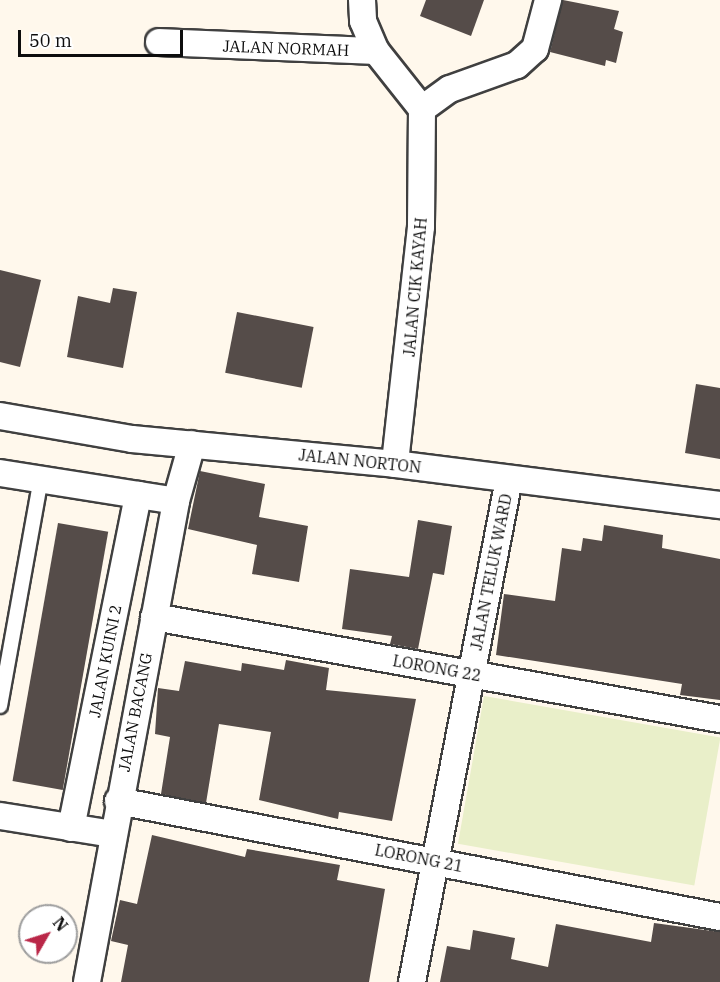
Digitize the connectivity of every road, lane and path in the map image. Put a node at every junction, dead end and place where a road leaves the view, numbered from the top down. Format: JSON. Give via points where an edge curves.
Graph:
{"nodes":[{"id":1,"x":362,"y":0,"type":"edge"},
{"id":2,"x":548,"y":0,"type":"edge"},
{"id":3,"x":159,"y":42,"type":"dead end"},
{"id":4,"x":376,"y":51,"type":"junction"},
{"id":5,"x":422,"y":109,"type":"junction"},
{"id":6,"x":0,"y":416,"type":"edge"},
{"id":7,"x":192,"y":444,"type":"junction"},
{"id":8,"x":395,"y":464,"type":"junction"},
{"id":9,"x":0,"y":473,"type":"edge"},
{"id":10,"x":41,"y":479,"type":"junction"},
{"id":11,"x":509,"y":479,"type":"junction"},
{"id":12,"x":138,"y":495,"type":"junction"},
{"id":13,"x":176,"y":501,"type":"junction"},
{"id":14,"x":720,"y":505,"type":"edge"},
{"id":15,"x":154,"y":616,"type":"junction"},
{"id":16,"x":471,"y":674,"type":"junction"},
{"id":17,"x":0,"y":706,"type":"edge"},
{"id":18,"x":720,"y":719,"type":"edge"},
{"id":19,"x":118,"y":801,"type":"junction"},
{"id":20,"x":0,"y":816,"type":"edge"},
{"id":21,"x":71,"y":828,"type":"junction"},
{"id":22,"x":112,"y":834,"type":"junction"},
{"id":23,"x":435,"y":861,"type":"junction"},
{"id":24,"x":720,"y":917,"type":"edge"},
{"id":25,"x":87,"y":982,"type":"edge"},
{"id":26,"x":412,"y":982,"type":"edge"}],
"edges":[{"from":1,"to":4,"type":"street","via":[[363,21]]},
{"from":2,"to":5,"type":"street","via":[[535,49],[523,60],[450,89]]},
{"from":3,"to":4,"type":"street","name":"JALAN NORMAH"},
{"from":4,"to":5,"type":"street"},
{"from":5,"to":8,"type":"street","name":"JALAN CIK KAYAH","via":[[421,226]]},
{"from":6,"to":7,"type":"street","name":"JALAN NORTON","via":[[132,439]]},
{"from":7,"to":8,"type":"street","name":"JALAN NORTON"},
{"from":7,"to":13,"type":"street","name":"JALAN BACANG"},
{"from":8,"to":11,"type":"street","name":"JALAN NORTON"},
{"from":9,"to":10,"type":"street"},
{"from":10,"to":12,"type":"street"},
{"from":10,"to":17,"type":"lane"},
{"from":11,"to":14,"type":"street","name":"JALAN NORTON"},
{"from":11,"to":16,"type":"street","name":"JALAN TELUK WARD"},
{"from":12,"to":13,"type":"street"},
{"from":12,"to":21,"type":"street","name":"JALAN KUINI 2"},
{"from":13,"to":15,"type":"street","name":"JALAN BACANG"},
{"from":15,"to":16,"type":"street","name":"LORONG 22"},
{"from":15,"to":19,"type":"street","name":"JALAN BACANG"},
{"from":16,"to":18,"type":"street","name":"LORONG 22"},
{"from":16,"to":23,"type":"street","name":"JALAN TELUK WARD"},
{"from":19,"to":22,"type":"street","name":"JALAN BACANG"},
{"from":19,"to":23,"type":"street","name":"LORONG 21"},
{"from":20,"to":21,"type":"street"},
{"from":21,"to":22,"type":"street"},
{"from":22,"to":25,"type":"street","name":"JALAN BACANG"},
{"from":23,"to":24,"type":"street","name":"LORONG 21"},
{"from":23,"to":26,"type":"street","name":"JALAN TELUK WARD"}]}
